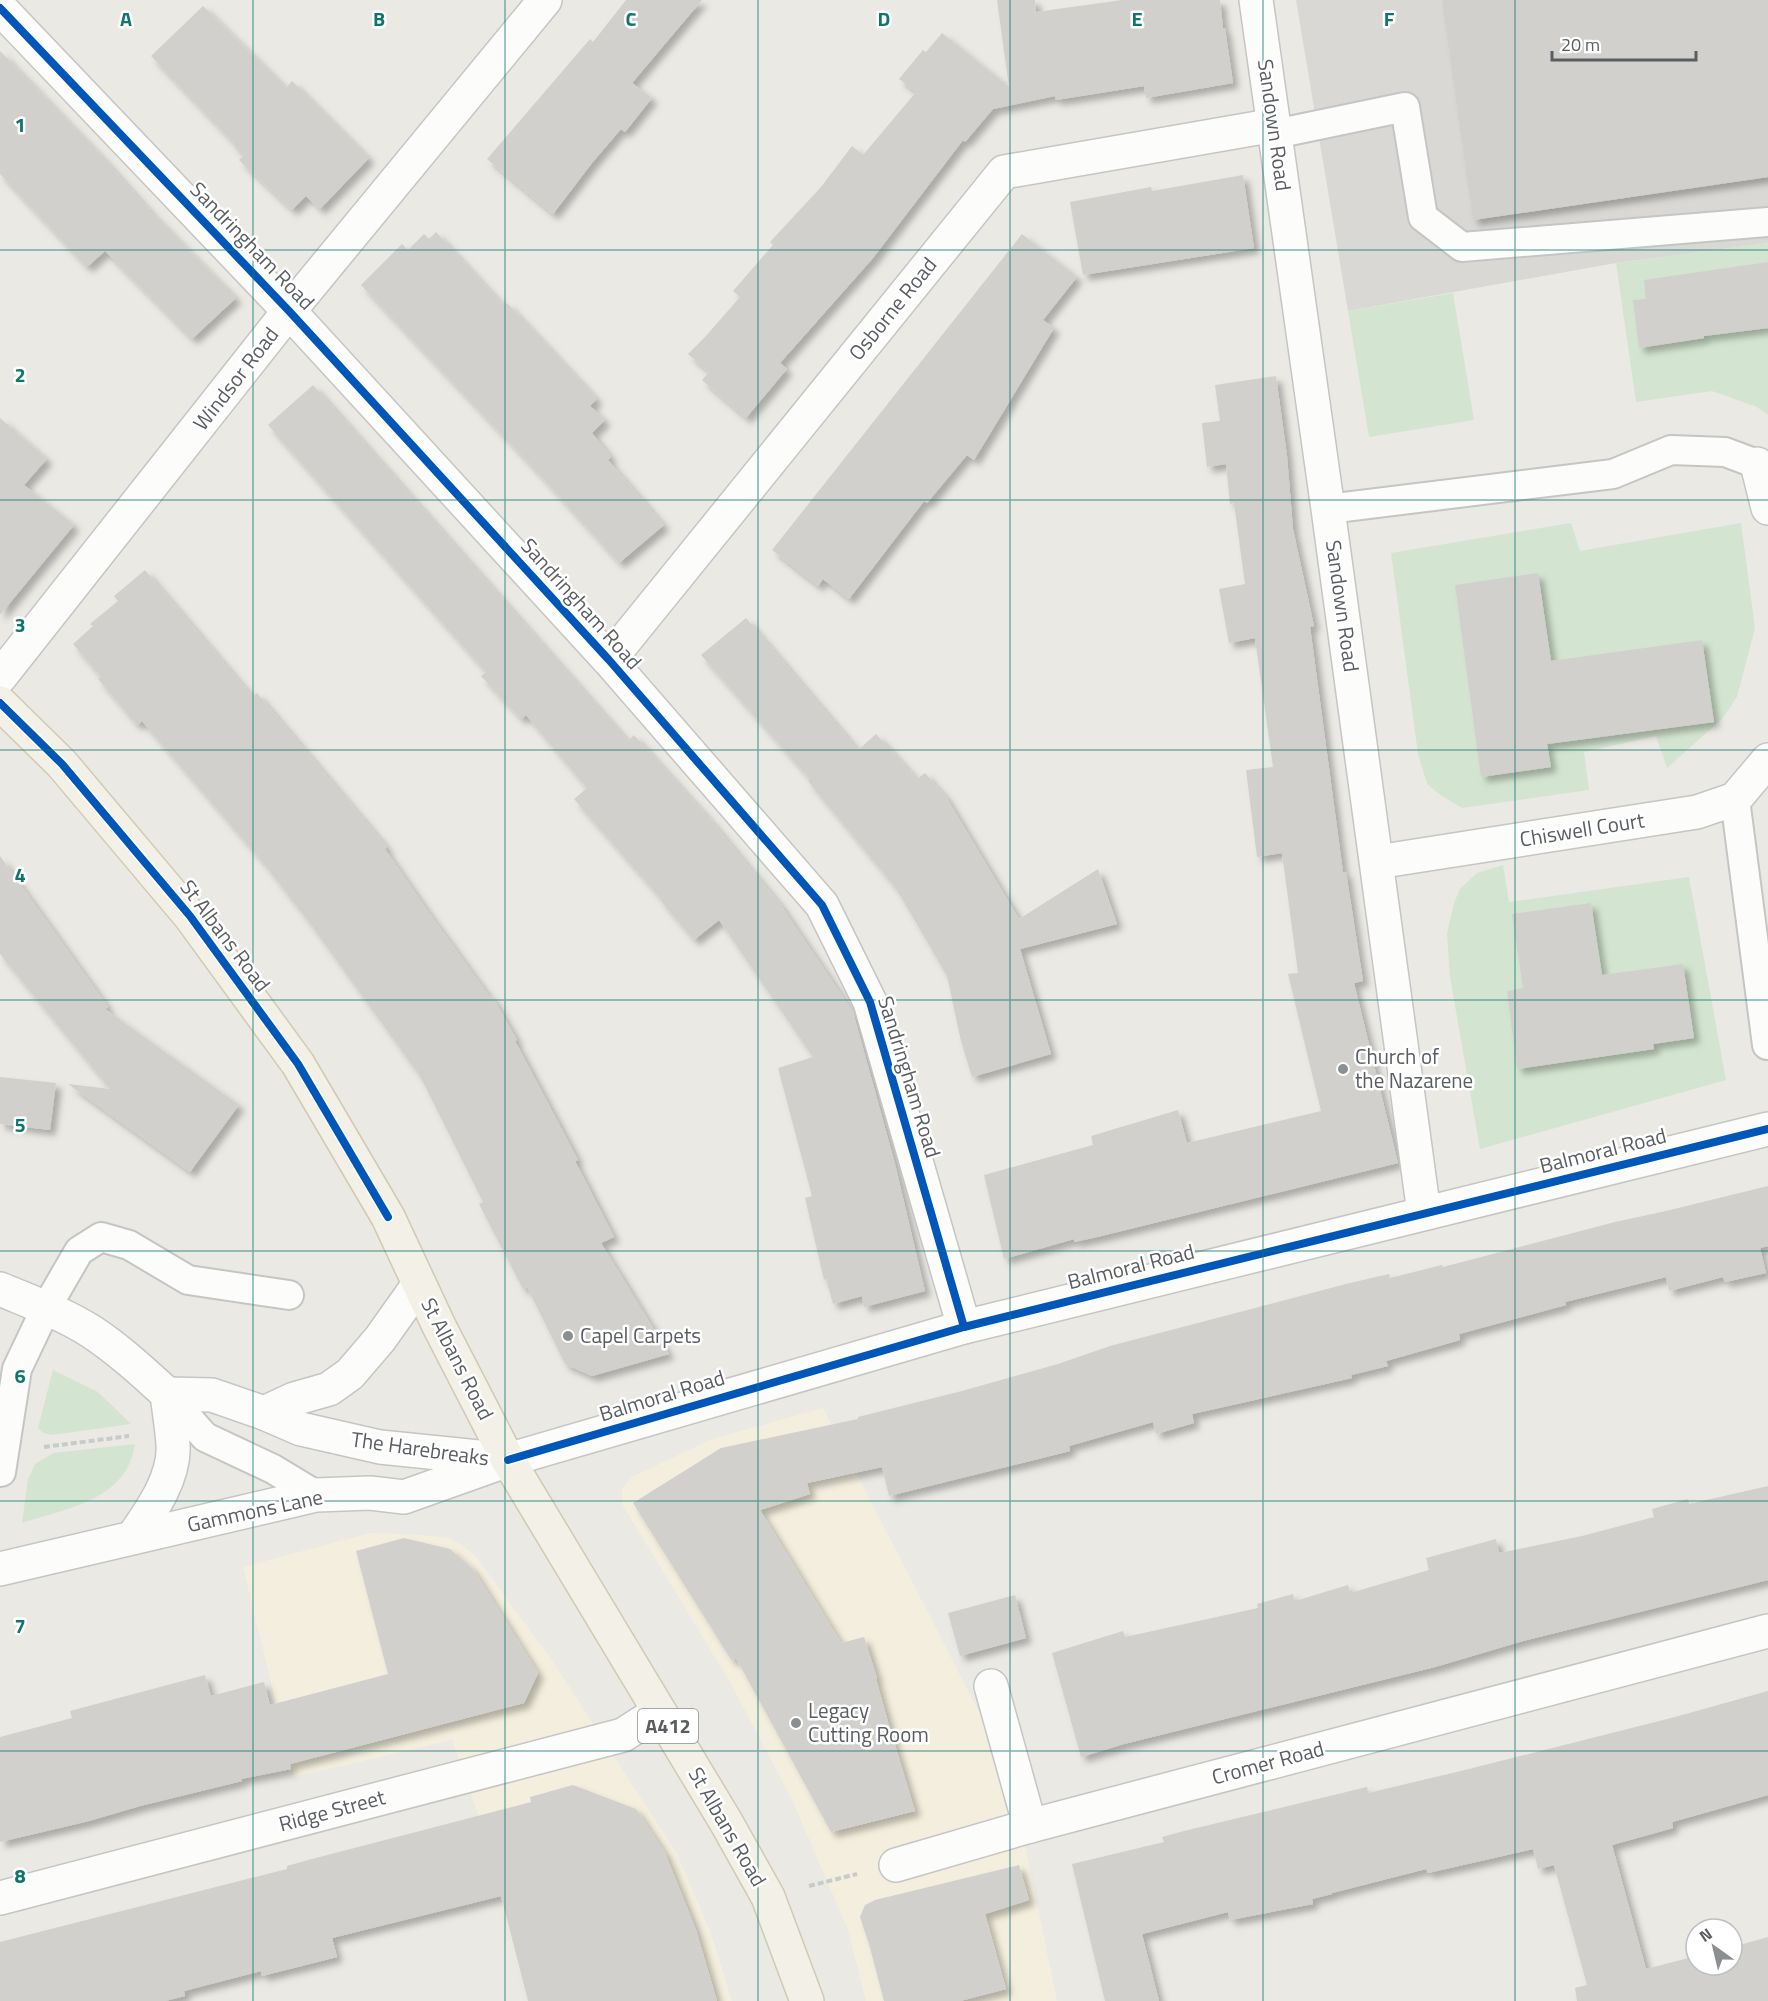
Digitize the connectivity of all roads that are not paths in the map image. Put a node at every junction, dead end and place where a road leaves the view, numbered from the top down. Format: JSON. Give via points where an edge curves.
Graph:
{"nodes":[{"id":1,"x":544,"y":0,"type":"edge"},
{"id":2,"x":1256,"y":0,"type":"edge"},
{"id":3,"x":0,"y":8,"type":"edge"},
{"id":4,"x":1275,"y":130,"type":"junction"},
{"id":5,"x":1768,"y":222,"type":"edge"},
{"id":6,"x":289,"y":311,"type":"junction"},
{"id":7,"x":1757,"y":464,"type":"joint"},
{"id":8,"x":1768,"y":508,"type":"edge"},
{"id":9,"x":1328,"y":509,"type":"junction"},
{"id":10,"x":609,"y":660,"type":"junction"},
{"id":11,"x":0,"y":677,"type":"edge"},
{"id":12,"x":0,"y":703,"type":"edge"},
{"id":13,"x":1768,"y":760,"type":"edge"},
{"id":14,"x":1735,"y":799,"type":"junction"},
{"id":15,"x":1377,"y":862,"type":"junction"},
{"id":16,"x":1767,"y":1045,"type":"edge"},
{"id":17,"x":1768,"y":1129,"type":"edge"},
{"id":18,"x":1424,"y":1213,"type":"junction"},
{"id":19,"x":419,"y":1284,"type":"junction"},
{"id":20,"x":0,"y":1289,"type":"edge"},
{"id":21,"x":289,"y":1295,"type":"dead end"},
{"id":22,"x":46,"y":1308,"type":"junction"},
{"id":23,"x":964,"y":1328,"type":"junction"},
{"id":24,"x":167,"y":1394,"type":"junction"},
{"id":25,"x":264,"y":1413,"type":"junction"},
{"id":26,"x":3,"y":1460,"type":"edge"},
{"id":27,"x":508,"y":1460,"type":"junction"},
{"id":28,"x":316,"y":1496,"type":"junction"},
{"id":29,"x":133,"y":1537,"type":"junction"},
{"id":30,"x":0,"y":1569,"type":"edge"},
{"id":31,"x":1768,"y":1631,"type":"edge"},
{"id":32,"x":991,"y":1686,"type":"dead end"},
{"id":33,"x":659,"y":1712,"type":"junction"},
{"id":34,"x":1030,"y":1826,"type":"junction"},
{"id":35,"x":896,"y":1864,"type":"road end"},
{"id":36,"x":0,"y":1898,"type":"edge"},
{"id":37,"x":807,"y":2001,"type":"edge"}],
"edges":[{"from":1,"to":6,"type":"street","name":"Windsor Road"},
{"from":2,"to":4,"type":"street","name":"Sandown Road"},
{"from":3,"to":6,"type":"street","name":"Sandringham Road"},
{"from":4,"to":5,"type":"lane","via":[[1405,107],[1423,217],[1462,247]]},
{"from":4,"to":9,"type":"street","name":"Sandown Road"},
{"from":4,"to":10,"type":"street","name":"Osborne Road","via":[[1004,172]]},
{"from":6,"to":10,"type":"street","name":"Sandringham Road"},
{"from":6,"to":11,"type":"street","name":"Windsor Road"},
{"from":7,"to":8,"type":"street"},
{"from":7,"to":9,"type":"lane","via":[[1725,452],[1671,450],[1613,474]]},
{"from":9,"to":15,"type":"street","name":"Sandown Road"},
{"from":10,"to":23,"type":"street","name":"Sandringham Road","via":[[822,905],[870,1002]]},
{"from":12,"to":19,"type":"main road","name":"St Albans Road","number":"A412","via":[[62,764],[190,916],[298,1064],[388,1217]]},
{"from":13,"to":14,"type":"street"},
{"from":14,"to":15,"type":"street","name":"Chiswell Court","via":[[1697,812]]},
{"from":14,"to":16,"type":"lane"},
{"from":15,"to":18,"type":"street","name":"Sandown Road"},
{"from":17,"to":18,"type":"street","name":"Balmoral Road"},
{"from":18,"to":23,"type":"street","name":"Balmoral Road"},
{"from":19,"to":25,"type":"street","via":[[350,1374],[329,1389]]},
{"from":19,"to":27,"type":"main road","name":"St Albans Road","number":"A412"},
{"from":20,"to":22,"type":"street"},
{"from":21,"to":22,"type":"lane","via":[[188,1280],[129,1245],[101,1237],[79,1251]]},
{"from":22,"to":24,"type":"street","via":[[91,1332]]},
{"from":22,"to":26,"type":"lane","via":[[17,1369]]},
{"from":23,"to":27,"type":"street","name":"Balmoral Road"},
{"from":24,"to":25,"type":"street","name":"The Harebreaks","via":[[212,1395]]},
{"from":24,"to":28,"type":"lane","via":[[205,1437],[273,1469]]},
{"from":24,"to":29,"type":"street","via":[[174,1448],[166,1483]]},
{"from":25,"to":27,"type":"street","name":"The Harebreaks","via":[[301,1429],[380,1448]]},
{"from":27,"to":28,"type":"street","name":"Gammons Lane","via":[[404,1497],[370,1493]]},
{"from":27,"to":33,"type":"main road","name":"St Albans Road","number":"A412"},
{"from":28,"to":29,"type":"street","name":"Gammons Lane"},
{"from":29,"to":30,"type":"street","name":"Gammons Lane"},
{"from":31,"to":34,"type":"street","name":"Cromer Road"},
{"from":32,"to":34,"type":"street"},
{"from":33,"to":36,"type":"street","name":"Ridge Street","via":[[623,1735]]},
{"from":33,"to":37,"type":"main road","name":"St Albans Road","number":"A412","via":[[768,1897]]},
{"from":34,"to":35,"type":"street","name":"Cromer Road"}]}
